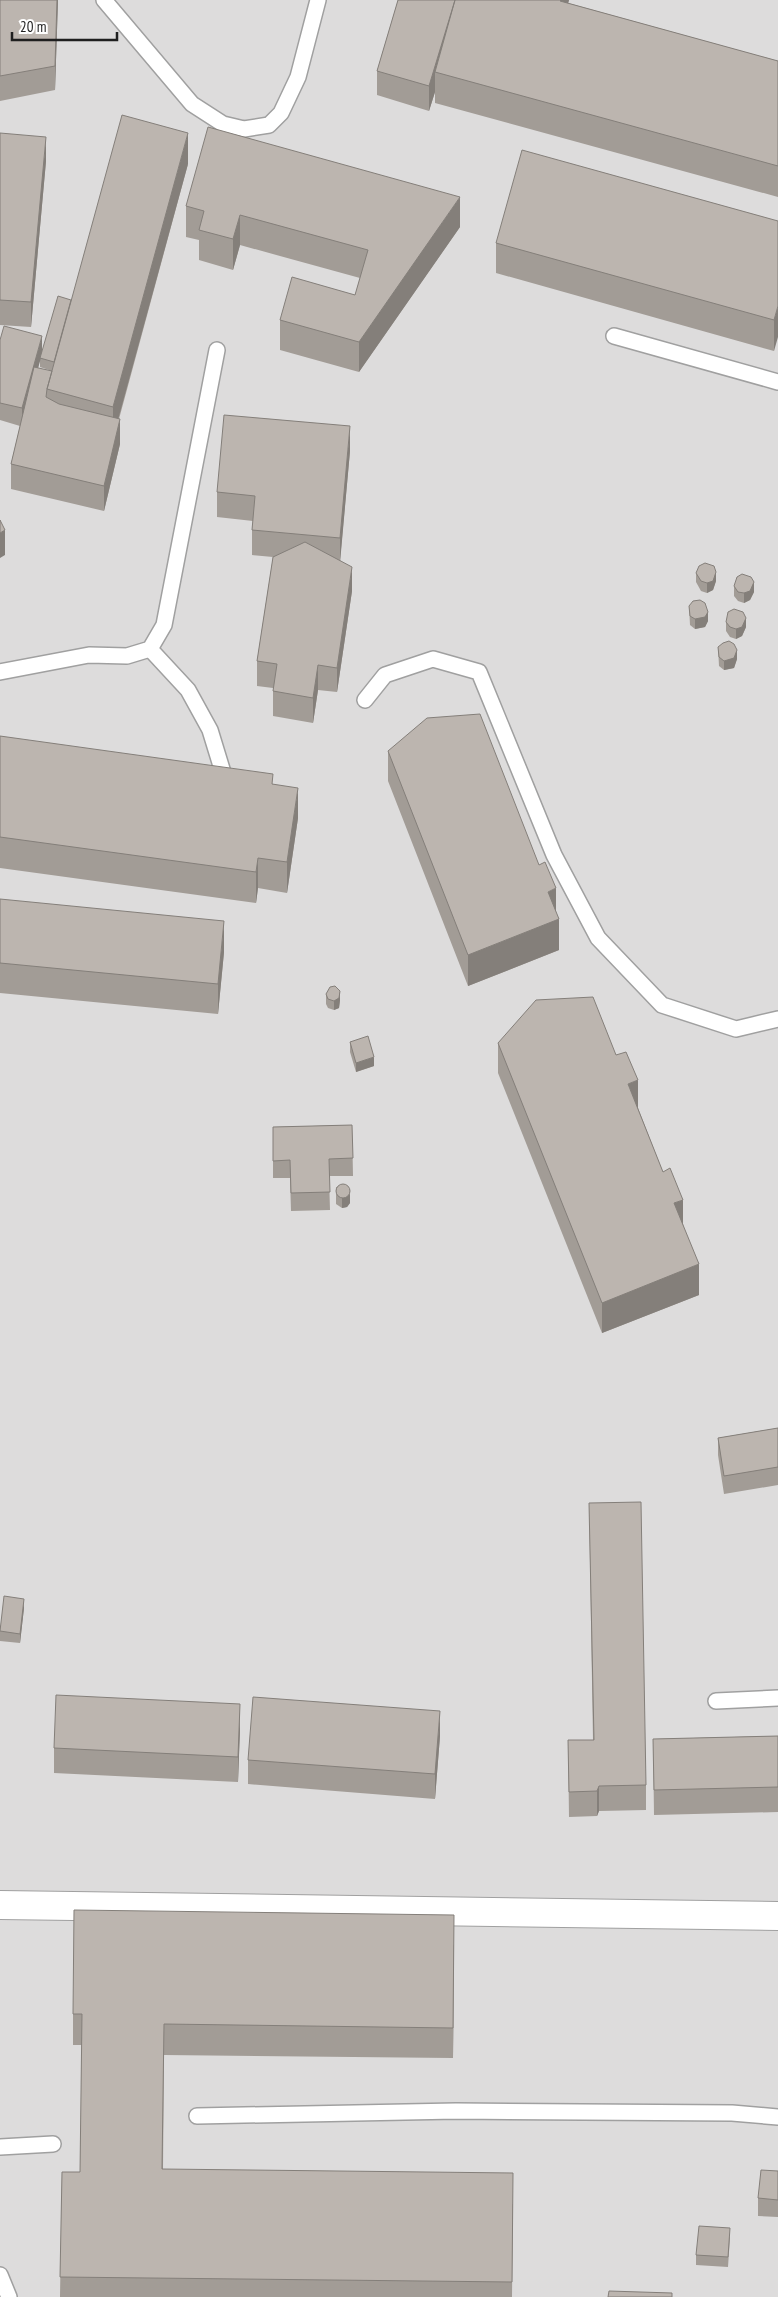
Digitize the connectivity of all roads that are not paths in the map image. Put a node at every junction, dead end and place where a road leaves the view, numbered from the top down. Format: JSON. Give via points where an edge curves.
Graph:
{"nodes":[{"id":1,"x":104,"y":0,"type":"edge"},
{"id":2,"x":318,"y":0,"type":"edge"},
{"id":3,"x":614,"y":336,"type":"dead end"},
{"id":4,"x":217,"y":350,"type":"dead end"},
{"id":5,"x":778,"y":382,"type":"edge"},
{"id":6,"x":150,"y":649,"type":"junction"},
{"id":7,"x":0,"y":672,"type":"edge"},
{"id":8,"x":365,"y":700,"type":"dead end"},
{"id":9,"x":225,"y":779,"type":"edge"},
{"id":10,"x":778,"y":1019,"type":"edge"},
{"id":11,"x":778,"y":1698,"type":"edge"},
{"id":12,"x":716,"y":1701,"type":"dead end"},
{"id":13,"x":0,"y":1905,"type":"edge"},
{"id":14,"x":778,"y":1916,"type":"edge"},
{"id":15,"x":197,"y":2116,"type":"dead end"},
{"id":16,"x":778,"y":2117,"type":"edge"},
{"id":17,"x":53,"y":2144,"type":"dead end"},
{"id":18,"x":0,"y":2147,"type":"edge"},
{"id":19,"x":0,"y":2275,"type":"edge"},
{"id":20,"x":10,"y":2297,"type":"edge"}],
"edges":[{"from":1,"to":2,"type":"lane","via":[[192,104],[223,124],[244,129],[269,125],[281,113],[298,77]]},
{"from":3,"to":5,"type":"lane"},
{"from":4,"to":6,"type":"lane","via":[[164,625]]},
{"from":6,"to":7,"type":"lane","via":[[127,656],[90,655]]},
{"from":6,"to":9,"type":"lane","via":[[188,690],[210,730]]},
{"from":8,"to":10,"type":"lane","via":[[385,675],[433,659],[479,672],[554,855],[598,938],[662,1005],[736,1029]]},
{"from":11,"to":12,"type":"lane"},
{"from":13,"to":14,"type":"street"},
{"from":15,"to":16,"type":"lane","via":[[456,2111],[732,2113]]},
{"from":17,"to":18,"type":"lane"},
{"from":19,"to":20,"type":"lane"}]}
